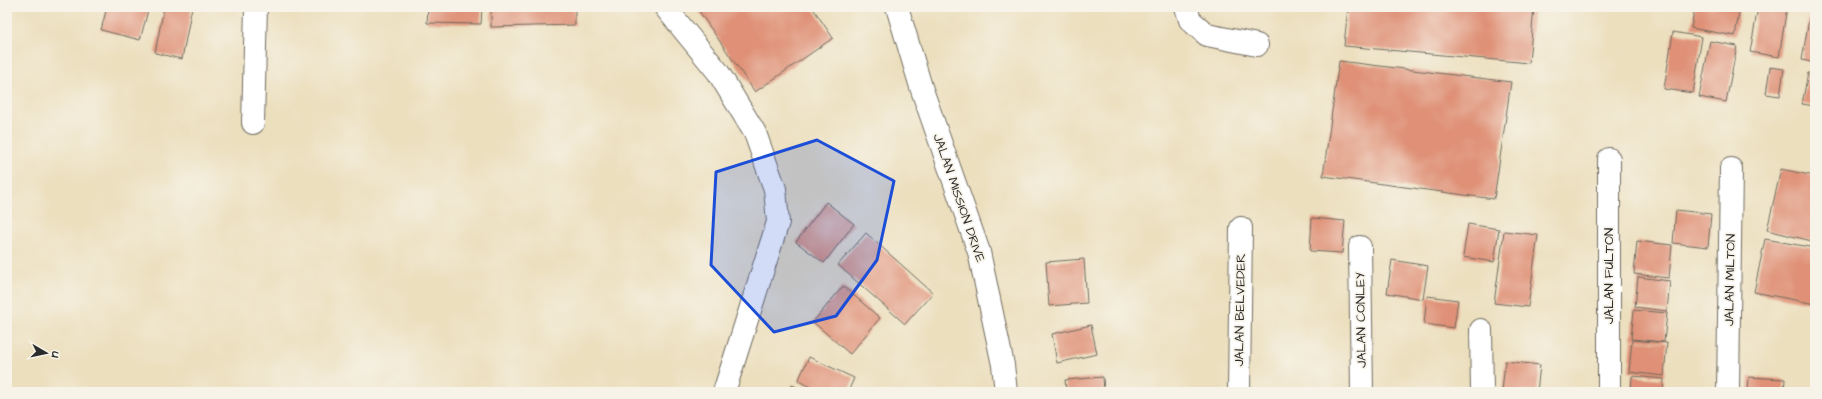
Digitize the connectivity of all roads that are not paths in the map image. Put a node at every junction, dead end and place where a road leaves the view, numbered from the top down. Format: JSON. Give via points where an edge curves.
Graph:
{"nodes":[{"id":1,"x":256,"y":7,"type":"edge"},
{"id":2,"x":665,"y":7,"type":"edge"},
{"id":3,"x":897,"y":7,"type":"edge"},
{"id":4,"x":1186,"y":7,"type":"edge"},
{"id":5,"x":1257,"y":45,"type":"dead end"},
{"id":6,"x":253,"y":123,"type":"dead end"},
{"id":7,"x":1609,"y":159,"type":"dead end"},
{"id":8,"x":1731,"y":169,"type":"dead end"},
{"id":9,"x":1241,"y":228,"type":"dead end"},
{"id":10,"x":1360,"y":247,"type":"dead end"},
{"id":11,"x":1481,"y":330,"type":"dead end"},
{"id":12,"x":724,"y":392,"type":"edge"},
{"id":13,"x":1006,"y":392,"type":"edge"},
{"id":14,"x":1239,"y":392,"type":"edge"},
{"id":15,"x":1362,"y":392,"type":"edge"},
{"id":16,"x":1482,"y":392,"type":"edge"},
{"id":17,"x":1609,"y":392,"type":"edge"},
{"id":18,"x":1728,"y":392,"type":"edge"}],
"edges":[{"from":1,"to":6,"type":"street"},
{"from":2,"to":12,"type":"street","via":[[718,72],[755,133],[775,189],[778,222]]},
{"from":3,"to":13,"type":"street","name":"JALAN MISSION DRIVE","via":[[921,87],[979,252],[1003,365]]},
{"from":4,"to":5,"type":"street","via":[[1190,20],[1206,35]]},
{"from":7,"to":17,"type":"street","name":"JALAN FULTON"},
{"from":8,"to":18,"type":"street","name":"JALAN MILTON"},
{"from":9,"to":14,"type":"street","name":"JALAN BELVEDER"},
{"from":10,"to":15,"type":"street","name":"JALAN CONLEY"},
{"from":11,"to":16,"type":"street"}]}
